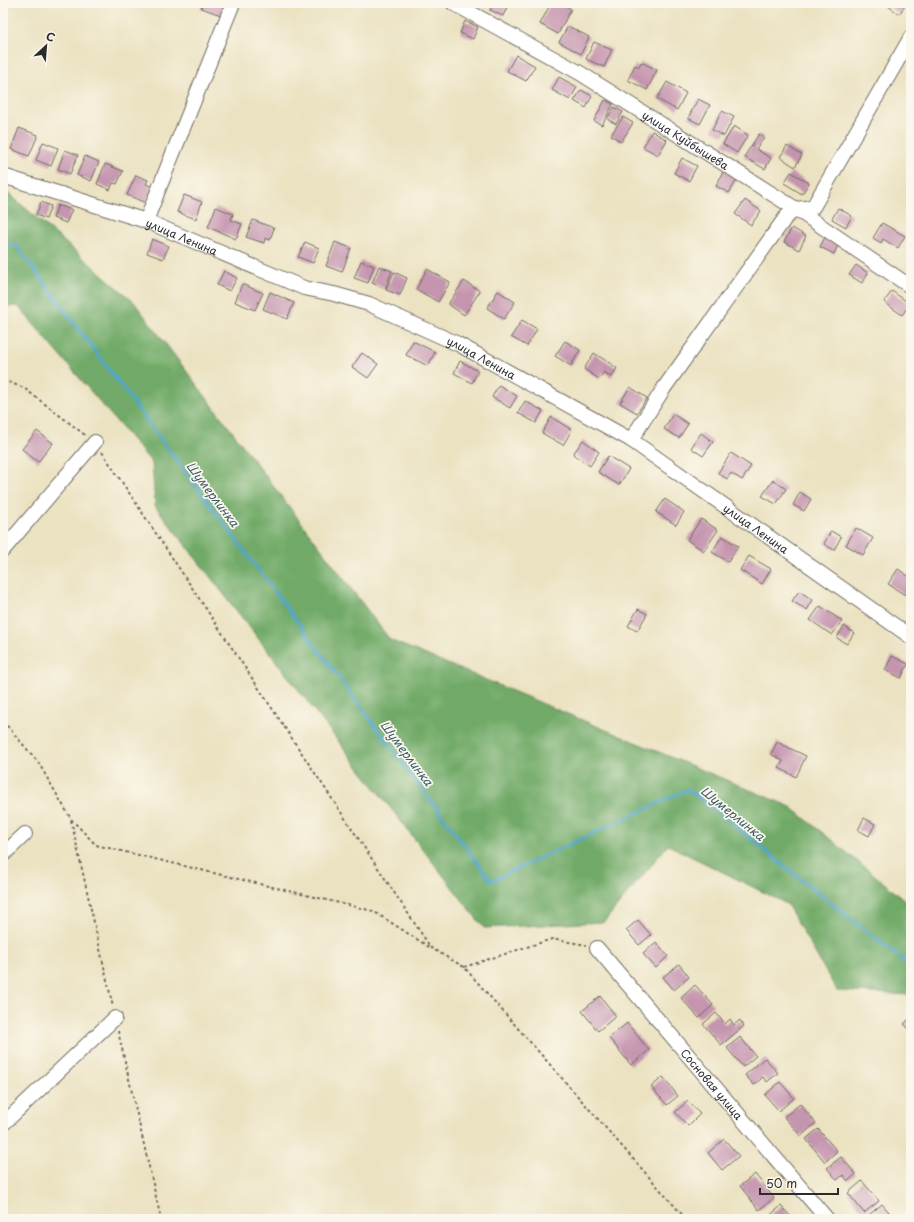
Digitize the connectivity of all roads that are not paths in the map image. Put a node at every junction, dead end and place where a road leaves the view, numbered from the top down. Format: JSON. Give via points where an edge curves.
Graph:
{"nodes":[{"id":1,"x":233,"y":3,"type":"edge"},
{"id":2,"x":453,"y":3,"type":"edge"},
{"id":3,"x":911,"y":37,"type":"edge"},
{"id":4,"x":3,"y":176,"type":"edge"},
{"id":5,"x":796,"y":209,"type":"junction"},
{"id":6,"x":146,"y":221,"type":"junction"},
{"id":7,"x":911,"y":287,"type":"edge"},
{"id":8,"x":631,"y":440,"type":"junction"},
{"id":9,"x":95,"y":442,"type":"road end"},
{"id":10,"x":3,"y":550,"type":"edge"},
{"id":11,"x":911,"y":637,"type":"edge"},
{"id":12,"x":25,"y":834,"type":"dead end"},
{"id":13,"x":3,"y":855,"type":"edge"},
{"id":14,"x":597,"y":948,"type":"road end"},
{"id":15,"x":115,"y":1018,"type":"dead end"},
{"id":16,"x":3,"y":1124,"type":"edge"},
{"id":17,"x":827,"y":1219,"type":"edge"}],
"edges":[{"from":1,"to":6,"type":"street"},
{"from":2,"to":5,"type":"street","name":"улица Куйбышева","via":[[580,73]]},
{"from":3,"to":5,"type":"street","via":[[813,207]]},
{"from":4,"to":6,"type":"street","name":"улица Ленина"},
{"from":5,"to":7,"type":"street","name":"улица Куйбышева"},
{"from":5,"to":8,"type":"street","via":[[786,217],[664,388]]},
{"from":6,"to":8,"type":"street","name":"улица Ленина","via":[[304,288],[369,304],[458,344]]},
{"from":8,"to":11,"type":"street","name":"улица Ленина"},
{"from":9,"to":10,"type":"street"},
{"from":12,"to":13,"type":"street"},
{"from":14,"to":17,"type":"street","name":"Сосновая улица"},
{"from":15,"to":16,"type":"street"}]}
